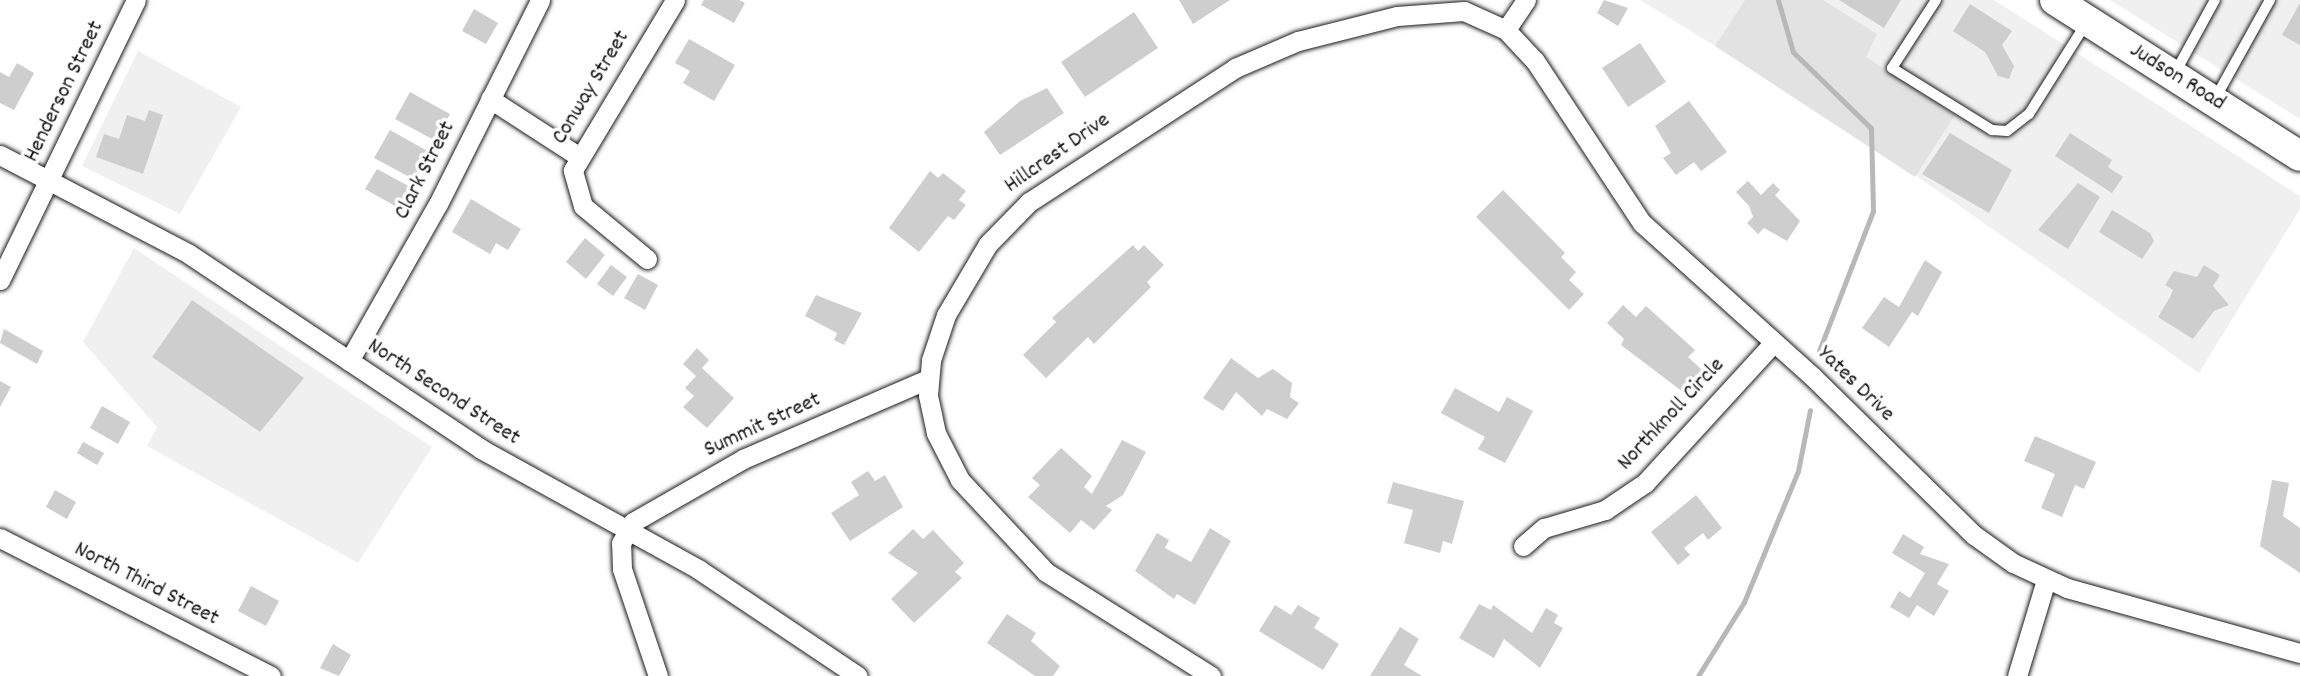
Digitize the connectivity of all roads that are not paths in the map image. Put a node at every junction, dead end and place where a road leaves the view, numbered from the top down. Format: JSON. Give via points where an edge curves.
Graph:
{"nodes":[{"id":1,"x":136,"y":0,"type":"edge"},
{"id":2,"x":540,"y":0,"type":"edge"},
{"id":3,"x":675,"y":0,"type":"edge"},
{"id":4,"x":1526,"y":0,"type":"edge"},
{"id":5,"x":1936,"y":0,"type":"edge"},
{"id":6,"x":2055,"y":0,"type":"edge"},
{"id":7,"x":2216,"y":0,"type":"edge"},
{"id":8,"x":2270,"y":0,"type":"edge"},
{"id":9,"x":2087,"y":21,"type":"junction"},
{"id":10,"x":1506,"y":30,"type":"junction"},
{"id":11,"x":2173,"y":76,"type":"junction"},
{"id":12,"x":490,"y":99,"type":"junction"},
{"id":13,"x":2213,"y":102,"type":"junction"},
{"id":14,"x":0,"y":155,"type":"edge"},
{"id":15,"x":578,"y":156,"type":"junction"},
{"id":16,"x":2300,"y":156,"type":"edge"},
{"id":17,"x":51,"y":177,"type":"junction"},
{"id":18,"x":647,"y":258,"type":"dead end"},
{"id":19,"x":0,"y":280,"type":"edge"},
{"id":20,"x":1774,"y":342,"type":"junction"},
{"id":21,"x":349,"y":361,"type":"junction"},
{"id":22,"x":929,"y":379,"type":"junction"},
{"id":23,"x":625,"y":531,"type":"junction"},
{"id":24,"x":0,"y":538,"type":"edge"},
{"id":25,"x":1523,"y":546,"type":"dead end"},
{"id":26,"x":2046,"y":580,"type":"junction"},
{"id":27,"x":2300,"y":653,"type":"edge"},
{"id":28,"x":271,"y":676,"type":"edge"},
{"id":29,"x":658,"y":676,"type":"edge"},
{"id":30,"x":858,"y":676,"type":"edge"},
{"id":31,"x":1211,"y":676,"type":"edge"},
{"id":32,"x":2017,"y":676,"type":"edge"}],
"edges":[{"from":1,"to":17,"type":"street","name":"Henderson Street"},
{"from":2,"to":12,"type":"street","name":"Clark Street"},
{"from":3,"to":15,"type":"street","name":"Conway Street"},
{"from":4,"to":10,"type":"street"},
{"from":5,"to":9,"type":"lane","via":[[1892,68],[1999,131],[2029,114]]},
{"from":6,"to":9,"type":"main road","name":"Judson Road"},
{"from":7,"to":11,"type":"lane"},
{"from":8,"to":13,"type":"lane"},
{"from":9,"to":11,"type":"main road","name":"Judson Road"},
{"from":10,"to":20,"type":"street","name":"Yates Drive","via":[[1535,61],[1642,223]]},
{"from":10,"to":22,"type":"street","name":"Hillcrest Drive","via":[[1464,11],[1397,16],[1298,41],[1211,81],[1059,179],[1008,220],[946,316]]},
{"from":11,"to":13,"type":"main road","name":"Judson Road"},
{"from":12,"to":15,"type":"street"},
{"from":12,"to":21,"type":"street","name":"Clark Street"},
{"from":13,"to":16,"type":"main road","name":"Judson Road"},
{"from":14,"to":17,"type":"street","name":"North Second Street"},
{"from":15,"to":18,"type":"street","name":"Conway Street","via":[[573,186],[583,206]]},
{"from":17,"to":19,"type":"street","name":"Henderson Street"},
{"from":17,"to":21,"type":"street","name":"North Second Street","via":[[189,254]]},
{"from":20,"to":25,"type":"street","name":"Northknoll Circle","via":[[1645,483],[1605,510],[1544,528]]},
{"from":20,"to":26,"type":"street","name":"Yates Drive","via":[[1974,535]]},
{"from":21,"to":23,"type":"street","name":"North Second Street","via":[[481,449]]},
{"from":22,"to":23,"type":"street","name":"Summit Street","via":[[743,459],[642,514]]},
{"from":22,"to":31,"type":"street","name":"Hillcrest Drive","via":[[930,416],[943,451],[1002,532],[1100,612]]},
{"from":23,"to":29,"type":"street","via":[[624,584]]},
{"from":23,"to":30,"type":"street","name":"North Second Street","via":[[698,569]]},
{"from":24,"to":28,"type":"street","name":"North Third Street"},
{"from":26,"to":27,"type":"street","name":"Yates Drive"},
{"from":26,"to":32,"type":"street"}]}
